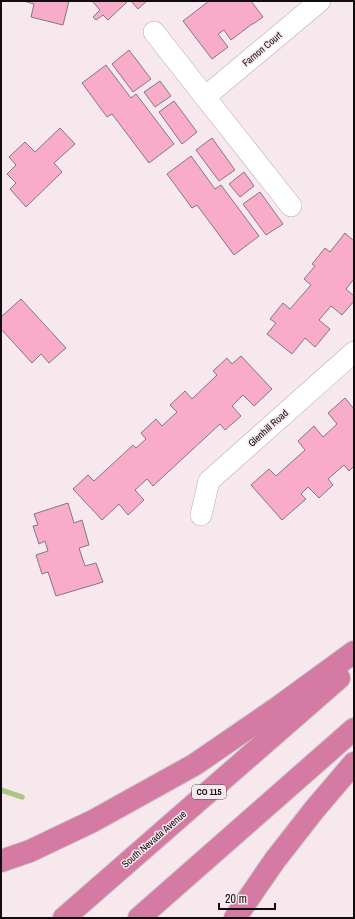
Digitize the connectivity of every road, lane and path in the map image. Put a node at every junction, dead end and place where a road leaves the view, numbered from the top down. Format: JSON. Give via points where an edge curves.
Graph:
{"nodes":[{"id":1,"x":320,"y":1,"type":"edge"},
{"id":2,"x":154,"y":32,"type":"dead end"},
{"id":3,"x":205,"y":97,"type":"junction"},
{"id":4,"x":291,"y":206,"type":"dead end"},
{"id":5,"x":354,"y":352,"type":"edge"},
{"id":6,"x":201,"y":515,"type":"dead end"},
{"id":7,"x":354,"y":652,"type":"edge"},
{"id":8,"x":354,"y":666,"type":"edge"},
{"id":9,"x":354,"y":729,"type":"edge"},
{"id":10,"x":354,"y":763,"type":"edge"},
{"id":11,"x":1,"y":861,"type":"edge"},
{"id":12,"x":64,"y":918,"type":"edge"},
{"id":13,"x":139,"y":918,"type":"edge"},
{"id":14,"x":235,"y":918,"type":"edge"}],
"edges":[{"from":1,"to":3,"type":"street","name":"Farnon Court"},
{"from":2,"to":3,"type":"street"},
{"from":3,"to":4,"type":"street"},
{"from":5,"to":6,"type":"street","name":"Glenhill Road","via":[[209,481]]},
{"from":7,"to":11,"type":"highway","via":[[194,765],[93,822],[30,851]]},
{"from":8,"to":12,"type":"highway","name":"South Nevada Avenue","number":"CO 115"},
{"from":9,"to":13,"type":"highway"},
{"from":10,"to":14,"type":"highway","via":[[275,860]]}]}
